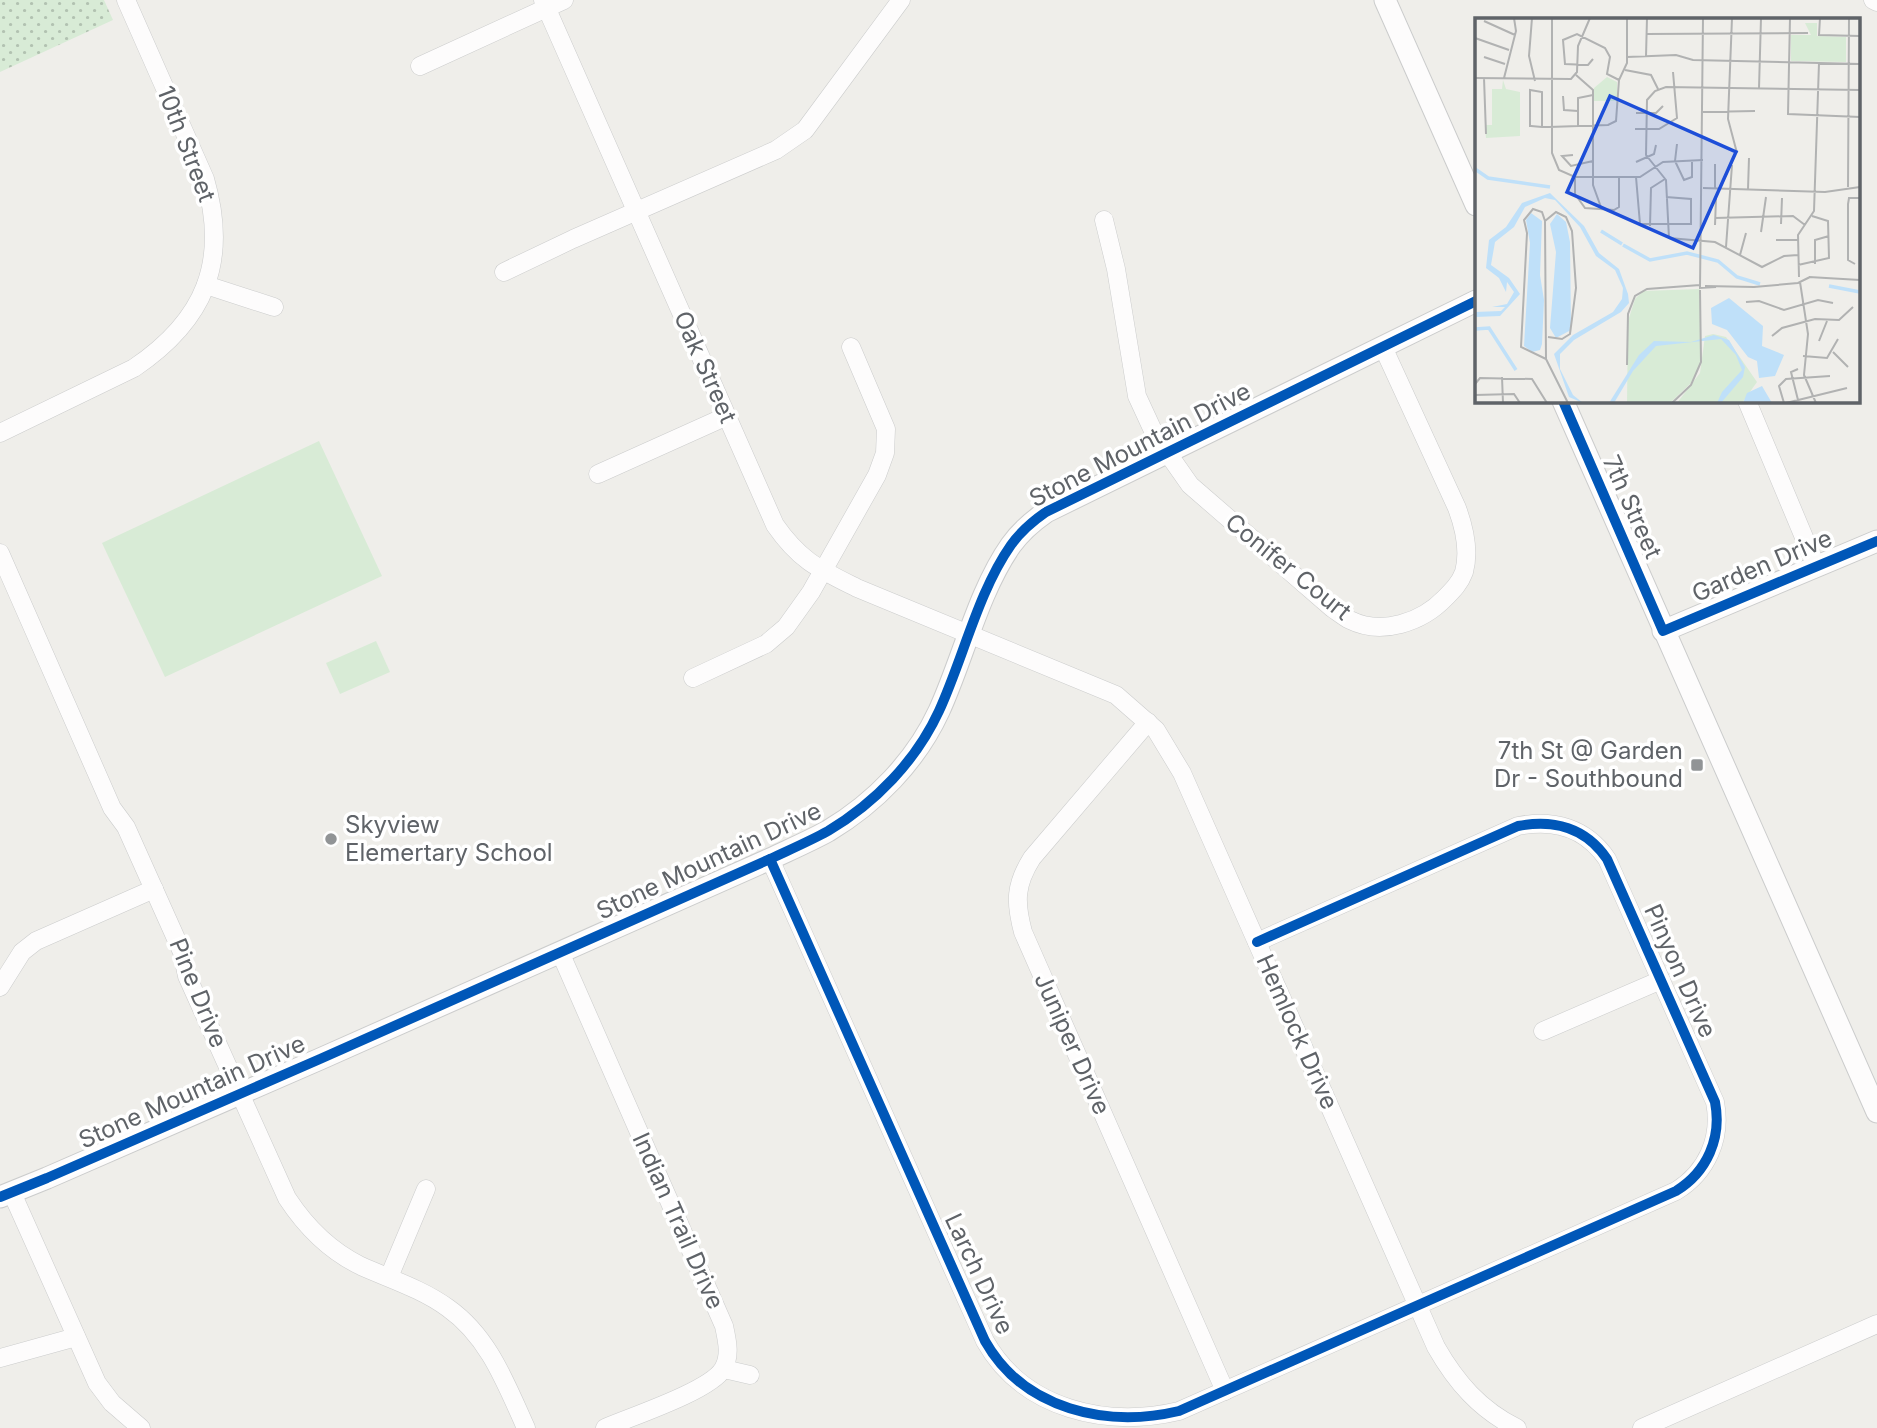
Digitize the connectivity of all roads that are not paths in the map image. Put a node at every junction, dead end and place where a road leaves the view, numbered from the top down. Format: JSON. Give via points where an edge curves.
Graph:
{"nodes":[{"id":1,"x":126,"y":0,"type":"edge"},
{"id":2,"x":564,"y":0,"type":"edge"},
{"id":3,"x":901,"y":0,"type":"edge"},
{"id":4,"x":1385,"y":0,"type":"edge"},
{"id":5,"x":545,"y":4,"type":"edge"},
{"id":6,"x":420,"y":66,"type":"dead end"},
{"id":7,"x":1475,"y":203,"type":"edge"},
{"id":8,"x":636,"y":212,"type":"junction"},
{"id":9,"x":1104,"y":220,"type":"dead end"},
{"id":10,"x":504,"y":272,"type":"dead end"},
{"id":11,"x":206,"y":285,"type":"junction"},
{"id":12,"x":1475,"y":301,"type":"edge"},
{"id":13,"x":274,"y":307,"type":"dead end"},
{"id":14,"x":851,"y":347,"type":"dead end"},
{"id":15,"x":1383,"y":347,"type":"junction"},
{"id":16,"x":1563,"y":402,"type":"edge"},
{"id":17,"x":1747,"y":402,"type":"edge"},
{"id":18,"x":727,"y":416,"type":"junction"},
{"id":19,"x":0,"y":433,"type":"edge"},
{"id":20,"x":1167,"y":453,"type":"junction"},
{"id":21,"x":598,"y":474,"type":"dead end"},
{"id":22,"x":1877,"y":541,"type":"edge"},
{"id":23,"x":0,"y":553,"type":"edge"},
{"id":24,"x":1816,"y":566,"type":"junction"},
{"id":25,"x":823,"y":571,"type":"junction"},
{"id":26,"x":1663,"y":631,"type":"junction"},
{"id":27,"x":970,"y":635,"type":"junction"},
{"id":28,"x":693,"y":678,"type":"dead end"},
{"id":29,"x":1148,"y":722,"type":"junction"},
{"id":30,"x":770,"y":859,"type":"junction"},
{"id":31,"x":154,"y":889,"type":"junction"},
{"id":32,"x":1257,"y":942,"type":"junction"},
{"id":33,"x":560,"y":952,"type":"junction"},
{"id":34,"x":1661,"y":980,"type":"junction"},
{"id":35,"x":0,"y":987,"type":"edge"},
{"id":36,"x":1543,"y":1031,"type":"dead end"},
{"id":37,"x":240,"y":1094,"type":"junction"},
{"id":38,"x":1877,"y":1112,"type":"edge"},
{"id":39,"x":426,"y":1189,"type":"dead end"},
{"id":40,"x":6,"y":1195,"type":"edge"},
{"id":41,"x":388,"y":1277,"type":"junction"},
{"id":42,"x":1417,"y":1304,"type":"junction"},
{"id":43,"x":1877,"y":1324,"type":"edge"},
{"id":44,"x":76,"y":1337,"type":"junction"},
{"id":45,"x":0,"y":1358,"type":"edge"},
{"id":46,"x":723,"y":1369,"type":"junction"},
{"id":47,"x":750,"y":1375,"type":"dead end"},
{"id":48,"x":1225,"y":1391,"type":"junction"},
{"id":49,"x":141,"y":1428,"type":"edge"},
{"id":50,"x":526,"y":1428,"type":"edge"},
{"id":51,"x":605,"y":1428,"type":"edge"},
{"id":52,"x":1517,"y":1428,"type":"edge"},
{"id":53,"x":1642,"y":1428,"type":"edge"}],
"edges":[{"from":1,"to":11,"type":"street","name":"10th Street","via":[[212,201],[214,256]]},
{"from":2,"to":5,"type":"street"},
{"from":3,"to":8,"type":"street","via":[[795,138]]},
{"from":4,"to":7,"type":"street"},
{"from":5,"to":6,"type":"street"},
{"from":5,"to":8,"type":"street","name":"Oak Street"},
{"from":8,"to":10,"type":"street"},
{"from":8,"to":18,"type":"street","name":"Oak Street"},
{"from":9,"to":20,"type":"street","name":"Conifer Court","via":[[1137,396]]},
{"from":11,"to":13,"type":"street"},
{"from":11,"to":19,"type":"street","name":"10th Street","via":[[181,327],[151,357]]},
{"from":12,"to":15,"type":"street","name":"Stone Mountain Drive"},
{"from":14,"to":25,"type":"street","via":[[886,429],[885,453]]},
{"from":15,"to":20,"type":"street","name":"Stone Mountain Drive"},
{"from":15,"to":20,"type":"street","name":"Conifer Court","via":[[1465,530],[1464,570],[1458,585],[1437,606],[1411,622],[1380,627],[1360,624],[1332,608],[1190,485]]},
{"from":16,"to":26,"type":"street","name":"7th Street"},
{"from":17,"to":24,"type":"street"},
{"from":18,"to":21,"type":"street"},
{"from":18,"to":25,"type":"street","name":"Oak Street","via":[[775,525],[803,558]]},
{"from":20,"to":27,"type":"street","name":"Stone Mountain Drive","via":[[1030,524],[1000,564]]},
{"from":22,"to":24,"type":"street","name":"Garden Drive"},
{"from":23,"to":31,"type":"street","name":"Pine Drive","via":[[112,808],[127,828]]},
{"from":24,"to":26,"type":"street","name":"Garden Drive"},
{"from":25,"to":27,"type":"street","name":"Oak Street"},
{"from":25,"to":28,"type":"street","via":[[786,627],[766,644]]},
{"from":26,"to":38,"type":"street","name":"7th Street"},
{"from":27,"to":29,"type":"street","name":"Hemlock Drive","via":[[1116,695]]},
{"from":27,"to":30,"type":"street","name":"Stone Mountain Drive","via":[[938,713],[898,773],[839,823]]},
{"from":29,"to":32,"type":"street","name":"Hemlock Drive","via":[[1182,773]]},
{"from":29,"to":48,"type":"street","name":"Juniper Drive","via":[[1032,858],[1022,874],[1017,908],[1023,932]]},
{"from":30,"to":33,"type":"street","name":"Stone Mountain Drive"},
{"from":30,"to":48,"type":"street","name":"Larch Drive","via":[[985,1341],[1005,1368],[1041,1398],[1066,1411],[1111,1420],[1157,1418]]},
{"from":31,"to":35,"type":"street","via":[[36,941],[22,952]]},
{"from":31,"to":37,"type":"street","name":"Pine Drive"},
{"from":32,"to":34,"type":"street","name":"Pinyon Drive","via":[[1518,826],[1547,823],[1579,832],[1601,849]]},
{"from":32,"to":42,"type":"street","name":"Hemlock Drive"},
{"from":33,"to":37,"type":"street","name":"Stone Mountain Drive"},
{"from":33,"to":46,"type":"street","name":"Indian Trail Drive","via":[[724,1326],[729,1346]]},
{"from":34,"to":36,"type":"street"},
{"from":34,"to":42,"type":"street","name":"Pinyon Drive","via":[[1717,1114],[1715,1144],[1695,1175],[1676,1191]]},
{"from":37,"to":40,"type":"street","name":"Stone Mountain Drive"},
{"from":37,"to":41,"type":"street","name":"Pine Drive","via":[[300,1218],[338,1252]]},
{"from":39,"to":41,"type":"street"},
{"from":40,"to":44,"type":"street"},
{"from":41,"to":50,"type":"street","name":"Pine Drive","via":[[462,1319],[498,1365]]},
{"from":42,"to":48,"type":"street","name":"Larch Drive"},
{"from":42,"to":52,"type":"street","name":"Hemlock Drive","via":[[1436,1347],[1461,1386],[1481,1406]]},
{"from":43,"to":53,"type":"street"},
{"from":44,"to":45,"type":"street"},
{"from":44,"to":49,"type":"street","via":[[97,1383]]},
{"from":46,"to":47,"type":"street"},
{"from":46,"to":51,"type":"street","via":[[692,1392]]}]}
